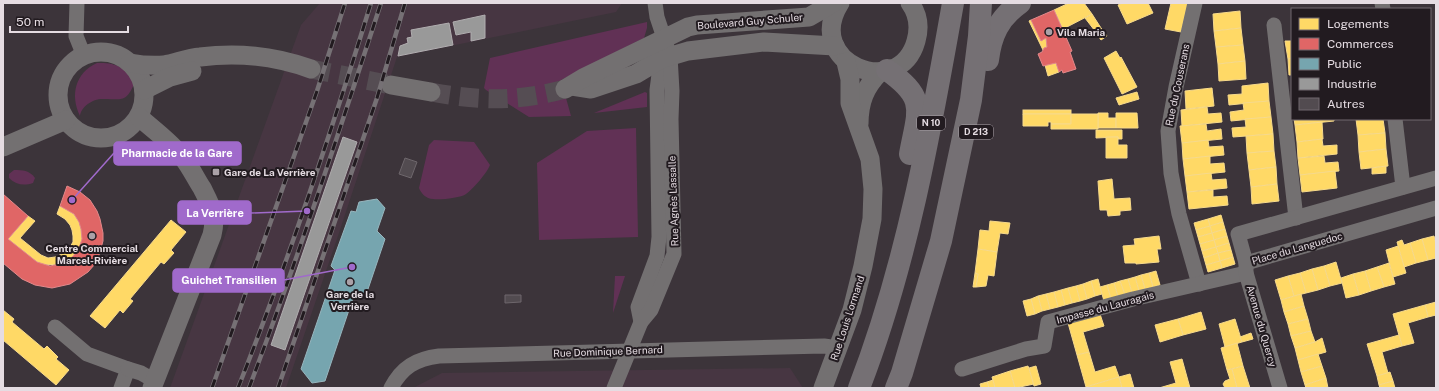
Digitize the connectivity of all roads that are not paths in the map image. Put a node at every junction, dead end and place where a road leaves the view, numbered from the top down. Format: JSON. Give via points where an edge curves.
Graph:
{"nodes":[{"id":1,"x":77,"y":3,"type":"edge"},
{"id":2,"x":655,"y":3,"type":"edge"},
{"id":3,"x":833,"y":3,"type":"edge"},
{"id":4,"x":840,"y":3,"type":"edge"},
{"id":5,"x":910,"y":3,"type":"edge"},
{"id":6,"x":953,"y":3,"type":"edge"},
{"id":7,"x":981,"y":3,"type":"edge"},
{"id":8,"x":1020,"y":3,"type":"edge"},
{"id":9,"x":1195,"y":3,"type":"edge"},
{"id":10,"x":809,"y":17,"type":"junction"},
{"id":11,"x":1274,"y":25,"type":"dead end"},
{"id":12,"x":835,"y":46,"type":"junction"},
{"id":13,"x":666,"y":51,"type":"junction"},
{"id":14,"x":84,"y":56,"type":"junction"},
{"id":15,"x":846,"y":62,"type":"junction"},
{"id":16,"x":130,"y":64,"type":"junction"},
{"id":17,"x":884,"y":71,"type":"junction"},
{"id":18,"x":392,"y":85,"type":"tunnel mouth"},
{"id":19,"x":568,"y":88,"type":"tunnel mouth"},
{"id":20,"x":144,"y":90,"type":"junction"},
{"id":21,"x":432,"y":92,"type":"tunnel mouth"},
{"id":22,"x":139,"y":117,"type":"junction"},
{"id":23,"x":66,"y":120,"type":"junction"},
{"id":24,"x":1395,"y":120,"type":"edge"},
{"id":25,"x":859,"y":129,"type":"junction"},
{"id":26,"x":3,"y":147,"type":"edge"},
{"id":27,"x":1436,"y":178,"type":"edge"},
{"id":28,"x":1403,"y":187,"type":"junction"},
{"id":29,"x":1436,"y":208,"type":"edge"},
{"id":30,"x":1296,"y":218,"type":"junction"},
{"id":31,"x":904,"y":243,"type":"junction"},
{"id":32,"x":934,"y":262,"type":"junction"},
{"id":33,"x":1246,"y":268,"type":"junction"},
{"id":34,"x":1199,"y":284,"type":"junction"},
{"id":35,"x":641,"y":322,"type":"junction"},
{"id":36,"x":55,"y":327,"type":"dead end"},
{"id":37,"x":838,"y":348,"type":"junction"},
{"id":38,"x":629,"y":350,"type":"junction"},
{"id":39,"x":128,"y":369,"type":"junction"},
{"id":40,"x":962,"y":369,"type":"dead end"},
{"id":41,"x":153,"y":385,"type":"edge"},
{"id":42,"x":121,"y":388,"type":"edge"},
{"id":43,"x":391,"y":388,"type":"edge"},
{"id":44,"x":614,"y":388,"type":"edge"},
{"id":45,"x":823,"y":388,"type":"edge"},
{"id":46,"x":859,"y":388,"type":"edge"},
{"id":47,"x":896,"y":388,"type":"edge"},
{"id":48,"x":1280,"y":388,"type":"edge"}],
"edges":[{"from":1,"to":14,"type":"street","via":[[76,36]]},
{"from":2,"to":13,"type":"street"},
{"from":3,"to":10,"type":"street","name":"Boulevard Guy Schuler"},
{"from":4,"to":12,"type":"street","via":[[831,28]]},
{"from":5,"to":17,"type":"street","via":[[919,26],[915,45],[904,61]]},
{"from":6,"to":31,"type":"main road","number":"N 10","via":[[932,122]]},
{"from":7,"to":32,"type":"main road","via":[[971,100],[941,241]]},
{"from":8,"to":32,"type":"main road","number":"D 213","via":[[996,28],[990,45],[979,121],[952,244]]},
{"from":9,"to":34,"type":"street","name":"Rue du Couserans","via":[[1168,131],[1171,173],[1179,214]]},
{"from":10,"to":13,"type":"street","via":[[758,31],[691,39]]},
{"from":10,"to":13,"type":"street","name":"Boulevard Guy Schuler","via":[[688,27]]},
{"from":11,"to":30,"type":"street"},
{"from":12,"to":13,"type":"street","via":[[764,42],[688,51]]},
{"from":12,"to":15,"type":"street"},
{"from":13,"to":19,"type":"street","via":[[636,74],[591,89]]},
{"from":13,"to":35,"type":"street","name":"Rue Agnès Lassalle","via":[[657,98],[658,256],[638,307]]},
{"from":13,"to":35,"type":"street","name":"Rue Agnès Lassalle","via":[[672,90],[674,254],[651,310]]},
{"from":14,"to":16,"type":"street","via":[[108,53]]},
{"from":14,"to":23,"type":"street","via":[[65,72],[60,84],[58,97]]},
{"from":15,"to":17,"type":"street","via":[[868,72]]},
{"from":15,"to":25,"type":"street","name":"Rue Louis Lormand","via":[[850,79],[850,102]]},
{"from":16,"to":20,"type":"street","via":[[137,72]]},
{"from":16,"to":20,"type":"street","via":[[165,64],[198,57],[236,54],[277,59],[311,69],[251,64],[215,66],[170,77]]},
{"from":17,"to":25,"type":"street","name":"Rue Louis Lormand","via":[[871,81],[864,94],[859,112]]},
{"from":17,"to":31,"type":"main road","via":[[908,87],[916,98],[918,110],[898,224]]},
{"from":18,"to":21,"type":"street"},
{"from":20,"to":22,"type":"street","via":[[144,101]]},
{"from":22,"to":23,"type":"street","via":[[127,130],[115,136],[101,138],[87,136],[75,130]]},
{"from":22,"to":41,"type":"street","via":[[184,159],[214,213],[212,235]]},
{"from":23,"to":26,"type":"street"},
{"from":24,"to":28,"type":"street"},
{"from":25,"to":37,"type":"street","name":"Rue Louis Lormand","via":[[870,160],[873,189],[872,219],[864,266]]},
{"from":27,"to":28,"type":"street","name":"Place du Languedoc"},
{"from":28,"to":30,"type":"street","name":"Place du Languedoc"},
{"from":29,"to":33,"type":"street","name":"Place du Languedoc"},
{"from":30,"to":33,"type":"street","name":"Place du Languedoc","via":[[1238,234]]},
{"from":31,"to":46,"type":"main road","number":"N 10","via":[[876,345]]},
{"from":32,"to":47,"type":"main road"},
{"from":33,"to":34,"type":"street","name":"Impasse du Lauragais"},
{"from":33,"to":48,"type":"street","name":"Avenue du Quercy"},
{"from":34,"to":40,"type":"street","name":"Impasse du Lauragais","via":[[1103,306],[1048,322],[1044,346]]},
{"from":35,"to":38,"type":"street","name":"Rue Agnès Lassalle"},
{"from":36,"to":39,"type":"street","via":[[87,354]]},
{"from":37,"to":38,"type":"street","name":"Rue Dominique Bernard","via":[[824,346]]},
{"from":37,"to":45,"type":"street","name":"Rue Louis Lormand"},
{"from":38,"to":43,"type":"street","name":"Rue Dominique Bernard","via":[[426,357],[405,369]]},
{"from":38,"to":44,"type":"street","name":"Rue Agnès Lassalle"},
{"from":39,"to":41,"type":"street","via":[[141,373]]},
{"from":39,"to":42,"type":"street"}]}
